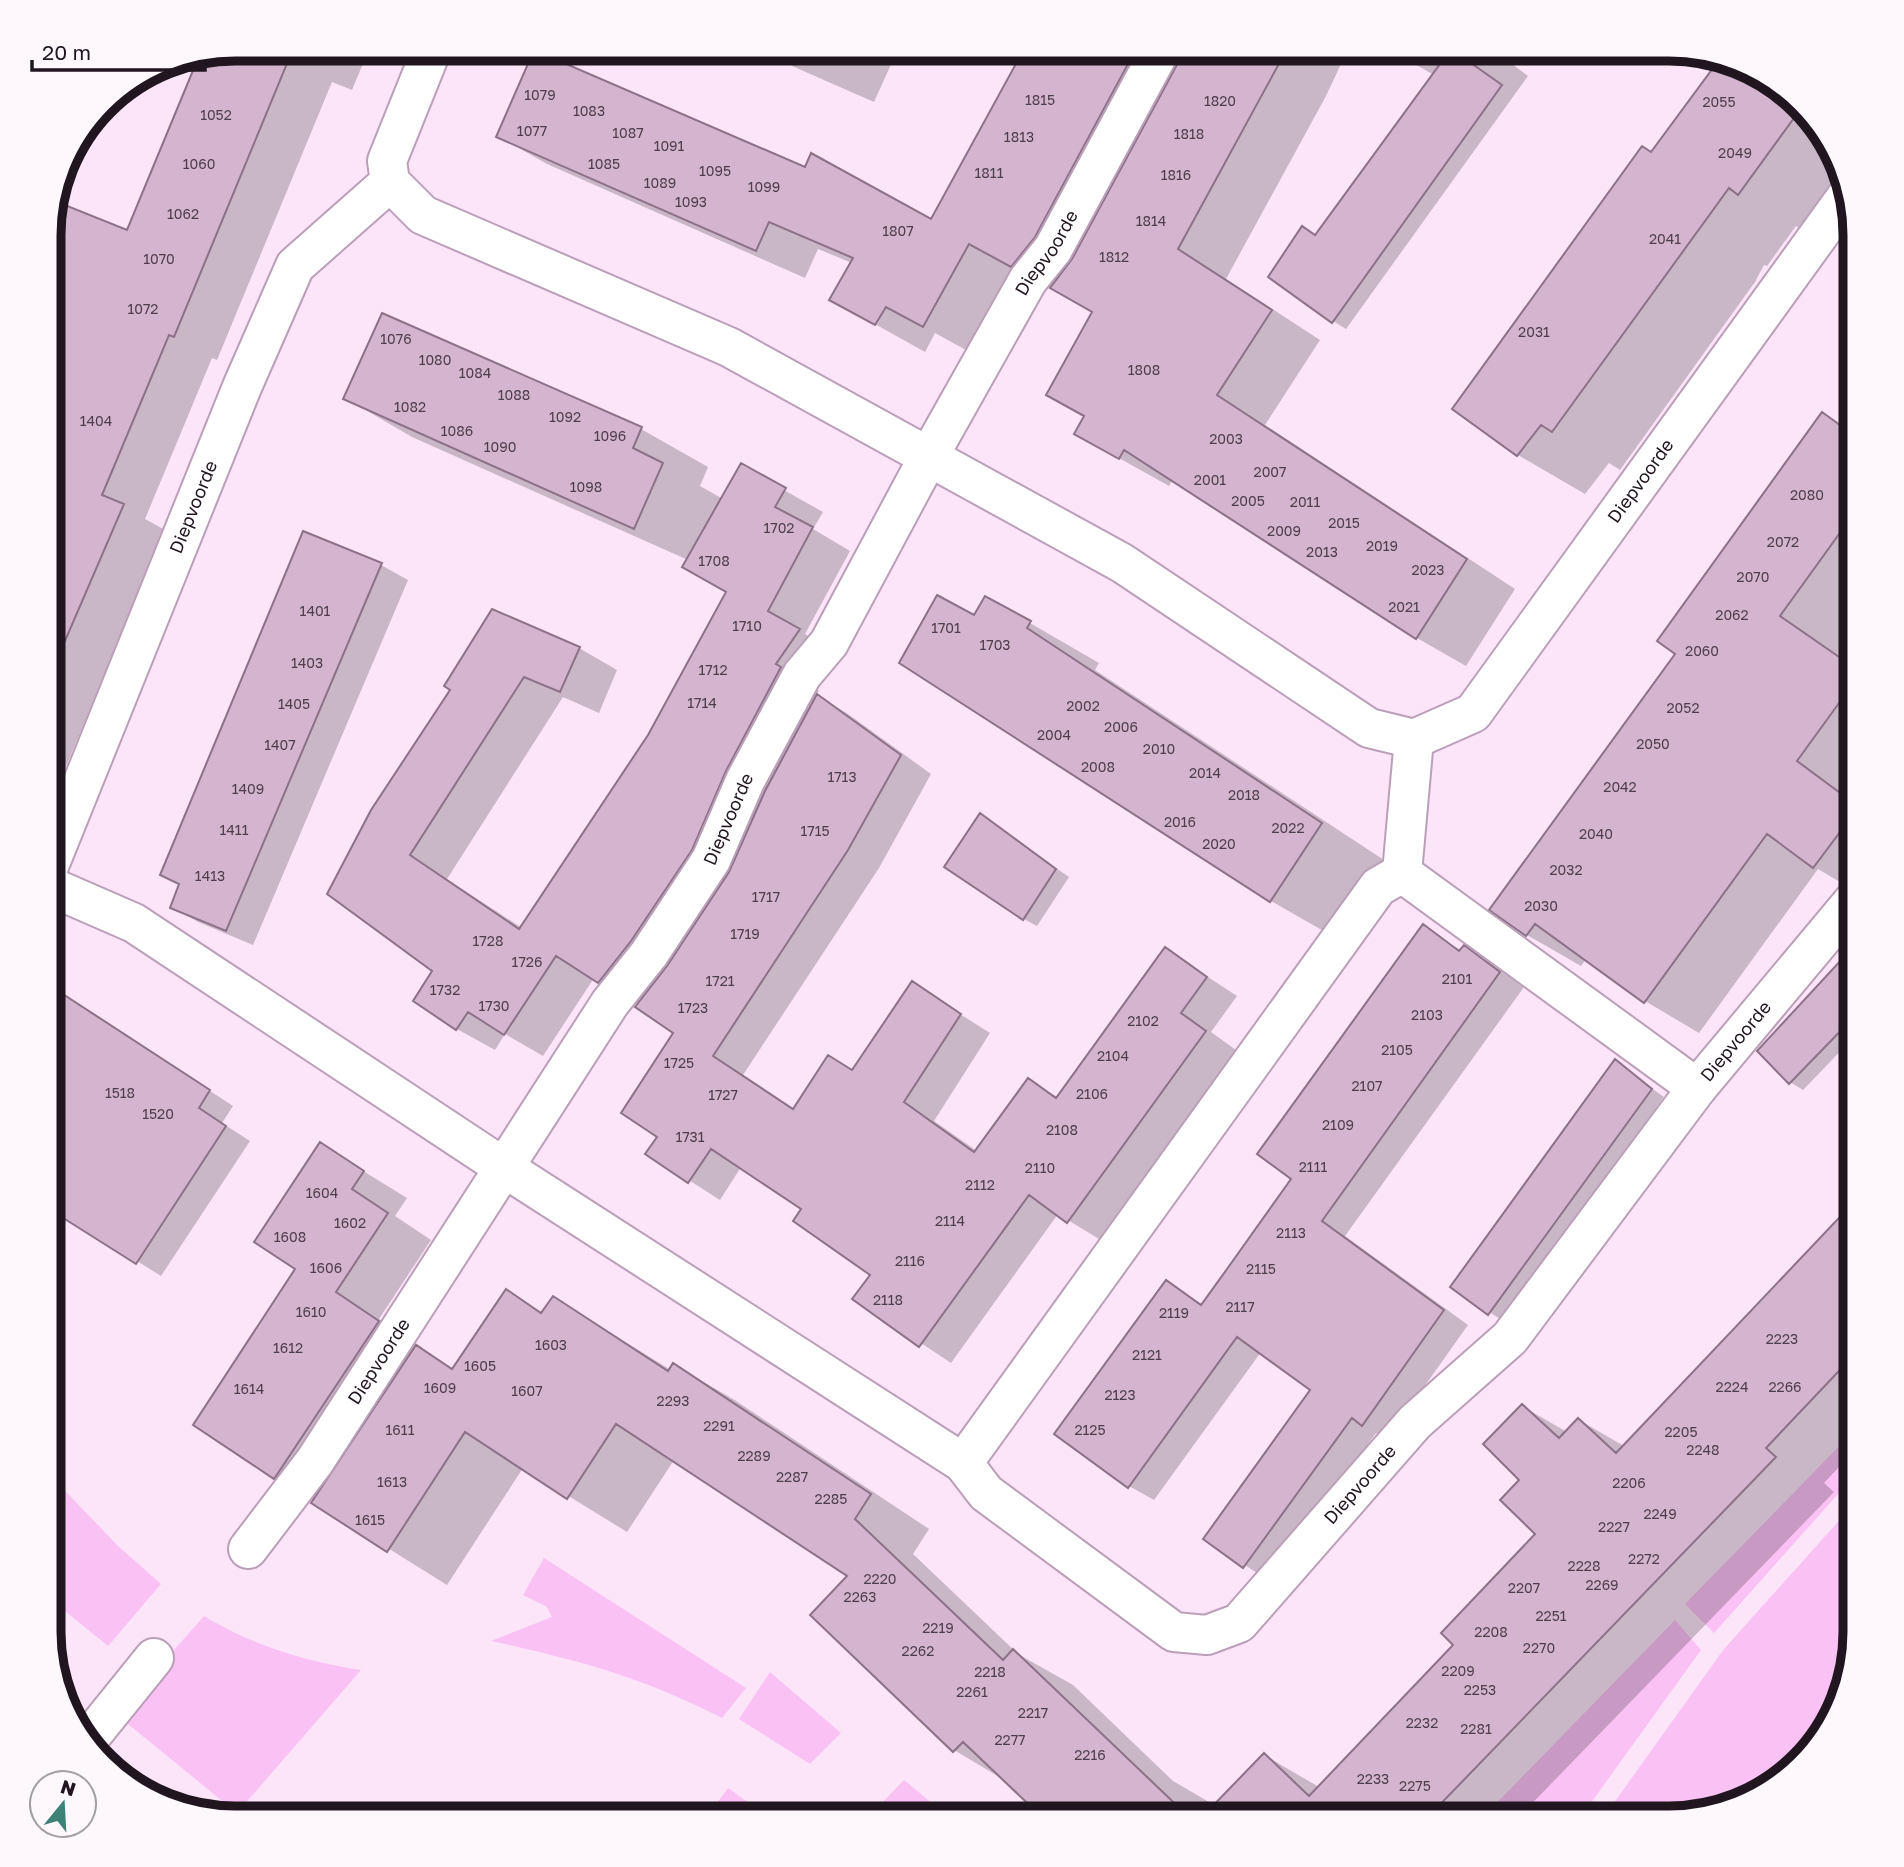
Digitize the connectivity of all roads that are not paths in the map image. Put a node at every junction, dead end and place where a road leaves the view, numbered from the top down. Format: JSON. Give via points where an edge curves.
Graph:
{"nodes":[{"id":1,"x":427,"y":61,"type":"edge"},
{"id":2,"x":1154,"y":62,"type":"edge"},
{"id":3,"x":390,"y":182,"type":"junction"},
{"id":4,"x":1840,"y":207,"type":"edge"},
{"id":5,"x":929,"y":456,"type":"junction"},
{"id":6,"x":1414,"y":739,"type":"junction"},
{"id":7,"x":62,"y":835,"type":"edge"},
{"id":8,"x":1402,"y":873,"type":"junction"},
{"id":9,"x":62,"y":891,"type":"edge"},
{"id":10,"x":1843,"y":914,"type":"edge"},
{"id":11,"x":1697,"y":1088,"type":"junction"},
{"id":12,"x":503,"y":1167,"type":"junction"},
{"id":13,"x":963,"y":1463,"type":"junction"},
{"id":14,"x":248,"y":1549,"type":"dead end"},
{"id":15,"x":154,"y":1658,"type":"dead end"},
{"id":16,"x":94,"y":1732,"type":"edge"}],
"edges":[{"from":1,"to":3,"type":"street","via":[[387,161]]},
{"from":2,"to":5,"type":"street","name":"Diepvoorde","via":[[1053,249],[1028,280]]},
{"from":3,"to":5,"type":"street","via":[[423,215],[729,347]]},
{"from":3,"to":7,"type":"street","name":"Diepvoorde","via":[[295,266]]},
{"from":4,"to":6,"type":"street","name":"Diepvoorde","via":[[1473,713]]},
{"from":5,"to":6,"type":"street","via":[[1122,563],[1369,728]]},
{"from":5,"to":12,"type":"street","name":"Diepvoorde","via":[[829,643],[802,675],[745,781],[711,860]]},
{"from":6,"to":8,"type":"street"},
{"from":8,"to":11,"type":"street","name":"Diepvoorde"},
{"from":8,"to":13,"type":"street","via":[[1378,887]]},
{"from":9,"to":12,"type":"street","name":"Diepvoorde","via":[[134,923]]},
{"from":10,"to":11,"type":"street","name":"Diepvoorde"},
{"from":11,"to":13,"type":"street","name":"Diepvoorde","via":[[1510,1338],[1415,1422],[1239,1623],[1207,1636],[1174,1632],[986,1493]]},
{"from":12,"to":13,"type":"street","name":"Diepvoorde"},
{"from":12,"to":14,"type":"street","name":"Diepvoorde","via":[[315,1461]]},
{"from":15,"to":16,"type":"street"}]}
